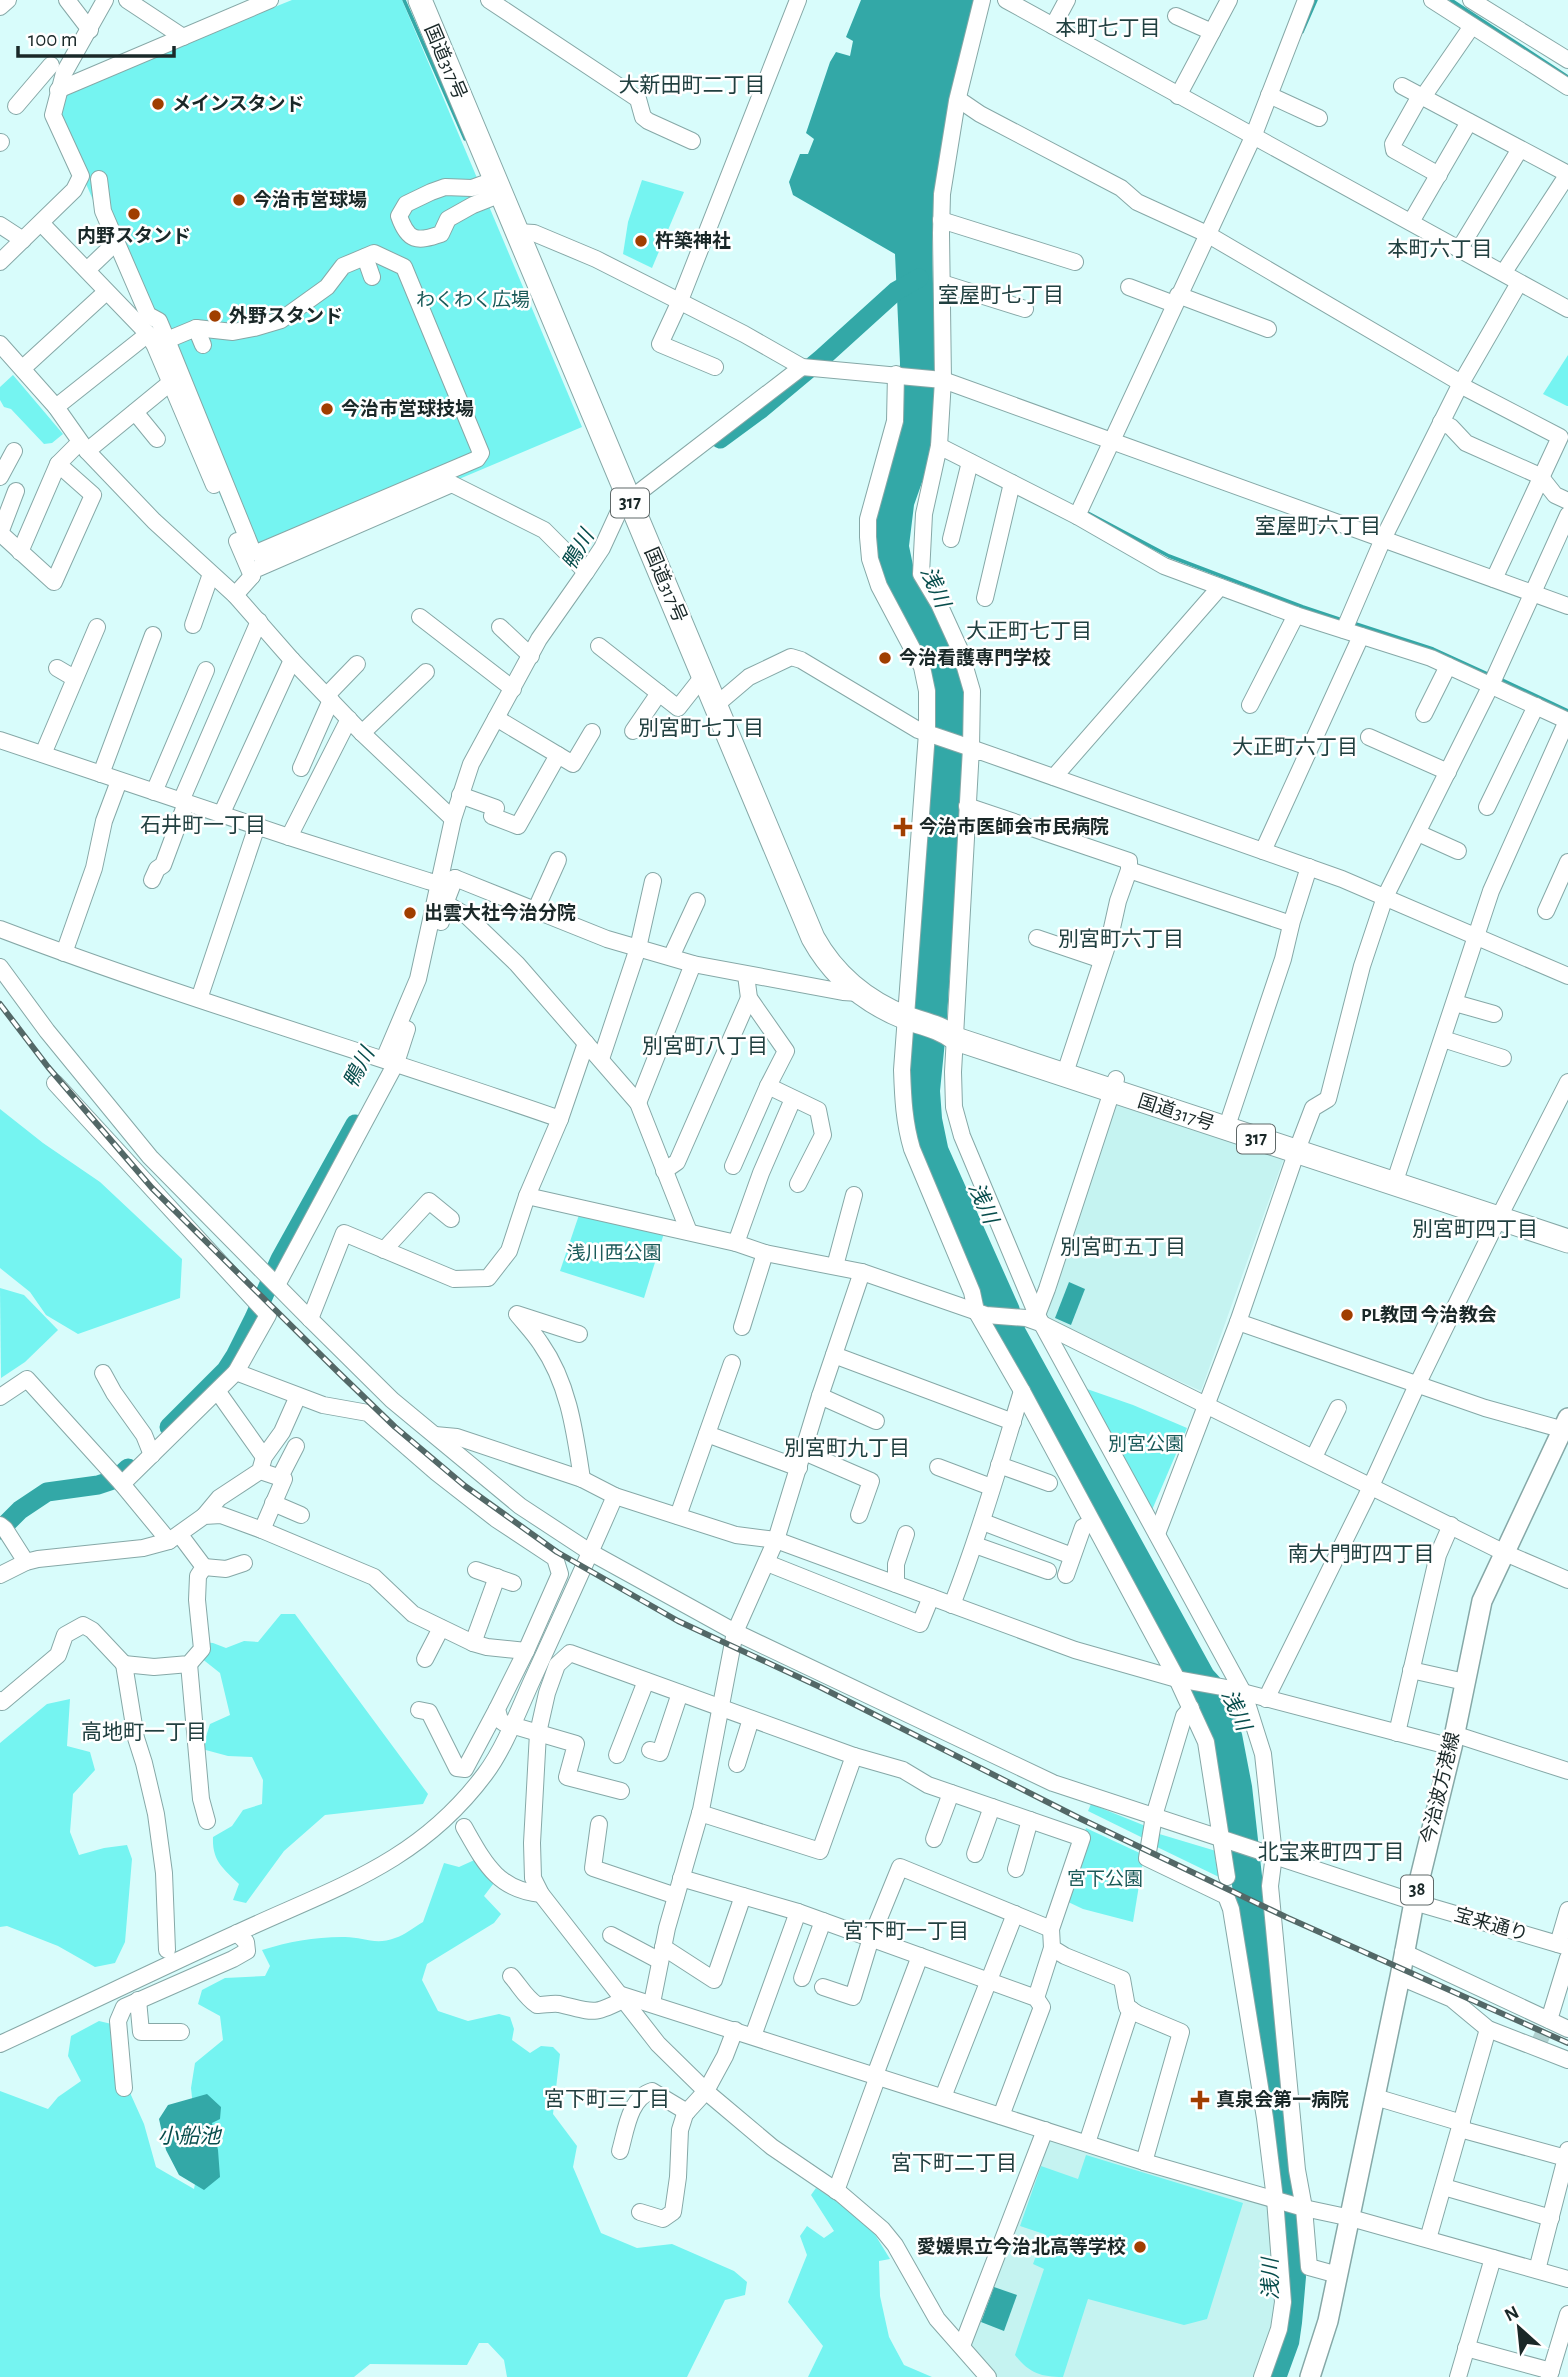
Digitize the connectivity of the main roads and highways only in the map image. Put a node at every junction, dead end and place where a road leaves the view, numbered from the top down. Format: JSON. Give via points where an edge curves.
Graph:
{"nodes":[{"id":1,"x":419,"y":0,"type":"edge"},
{"id":2,"x":1501,"y":1213,"type":"junction"},
{"id":3,"x":1568,"y":1228,"type":"edge"},
{"id":4,"x":1568,"y":1241,"type":"edge"},
{"id":5,"x":1566,"y":1426,"type":"edge"},
{"id":6,"x":1310,"y":2377,"type":"edge"}],
"edges":[{"from":1,"to":2,"type":"highway","name":"国道317号","number":"317","via":[[824,958],[859,993],[908,1018]]},
{"from":2,"to":3,"type":"highway","name":"国道317号","number":"317"},
{"from":2,"to":4,"type":"highway","name":"国道317号","number":"317"},
{"from":5,"to":6,"type":"main road","name":"今治波方港線","number":"38","via":[[1482,1601],[1414,1902],[1351,2218]]}]}
